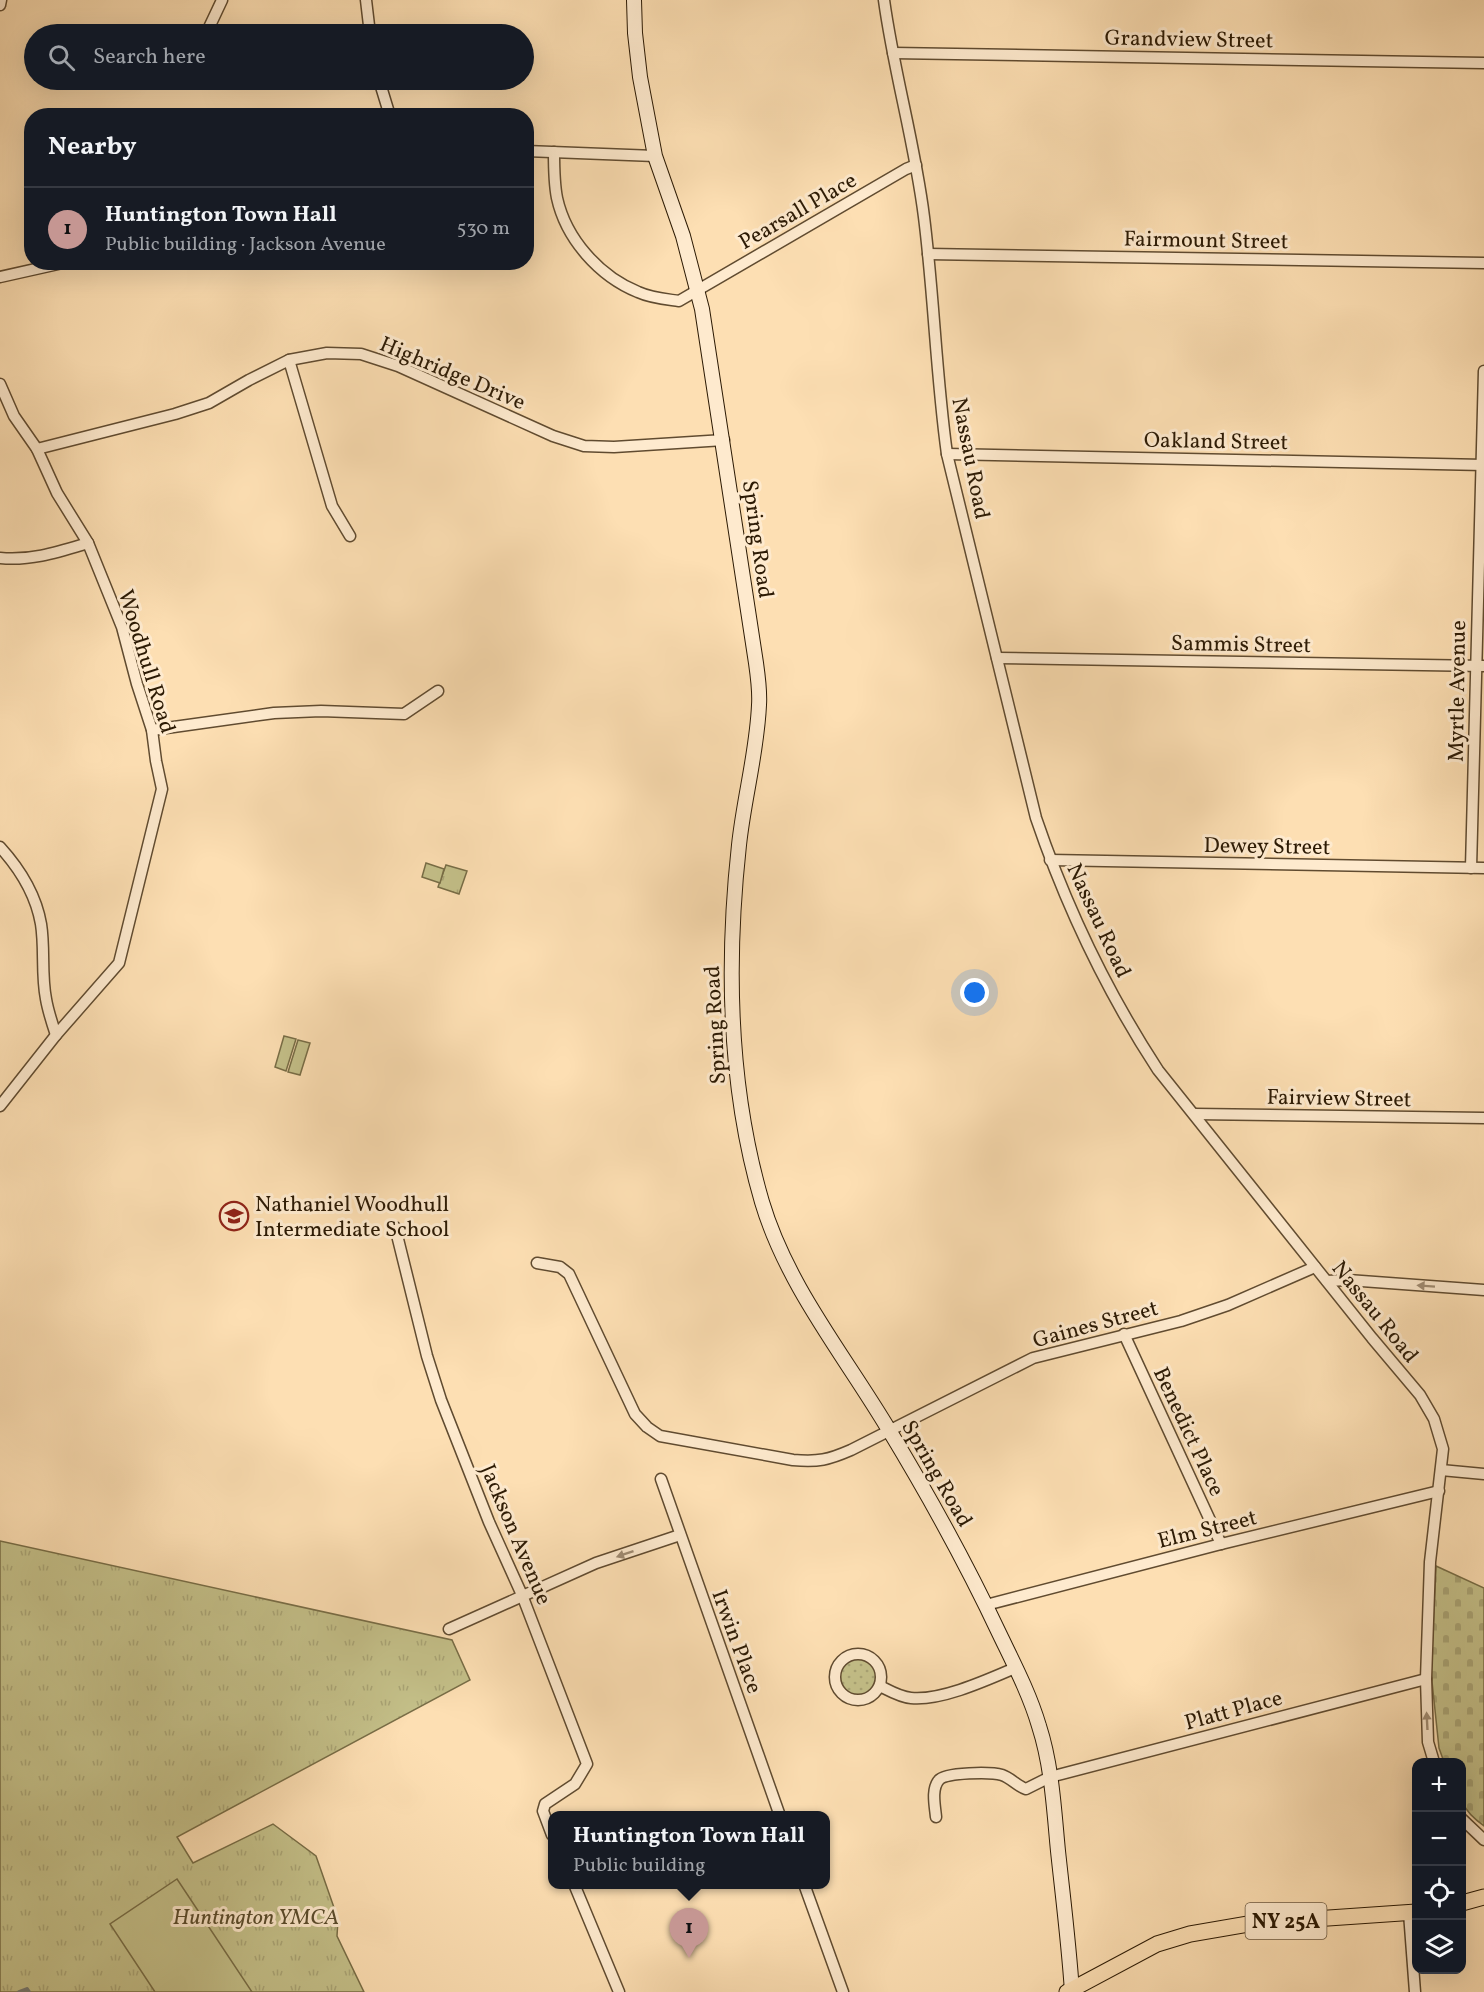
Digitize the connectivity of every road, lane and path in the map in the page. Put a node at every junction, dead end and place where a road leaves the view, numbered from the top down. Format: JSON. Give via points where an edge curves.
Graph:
{"nodes":[{"id":1,"x":1,"y":0,"type":"edge"},
{"id":2,"x":222,"y":0,"type":"edge"},
{"id":3,"x":366,"y":0,"type":"edge"},
{"id":4,"x":634,"y":0,"type":"edge"},
{"id":5,"x":884,"y":0,"type":"edge"},
{"id":6,"x":0,"y":4,"type":"edge"},
{"id":7,"x":211,"y":24,"type":"edge"},
{"id":8,"x":369,"y":24,"type":"edge"},
{"id":9,"x":893,"y":53,"type":"junction"},
{"id":10,"x":1484,"y":63,"type":"edge"},
{"id":11,"x":382,"y":90,"type":"edge"},
{"id":12,"x":388,"y":108,"type":"edge"},
{"id":13,"x":534,"y":151,"type":"edge"},
{"id":14,"x":554,"y":152,"type":"junction"},
{"id":15,"x":655,"y":156,"type":"junction"},
{"id":16,"x":916,"y":165,"type":"junction"},
{"id":17,"x":928,"y":254,"type":"junction"},
{"id":18,"x":1484,"y":263,"type":"edge"},
{"id":19,"x":34,"y":270,"type":"edge"},
{"id":20,"x":0,"y":278,"type":"edge"},
{"id":21,"x":698,"y":290,"type":"junction"},
{"id":22,"x":289,"y":360,"type":"junction"},
{"id":23,"x":1484,"y":371,"type":"edge"},
{"id":24,"x":0,"y":384,"type":"edge"},
{"id":25,"x":723,"y":440,"type":"junction"},
{"id":26,"x":37,"y":449,"type":"junction"},
{"id":27,"x":947,"y":454,"type":"junction"},
{"id":28,"x":1482,"y":465,"type":"edge"},
{"id":29,"x":350,"y":536,"type":"dead end"},
{"id":30,"x":88,"y":543,"type":"junction"},
{"id":31,"x":0,"y":558,"type":"edge"},
{"id":32,"x":997,"y":658,"type":"junction"},
{"id":33,"x":1480,"y":666,"type":"edge"},
{"id":34,"x":438,"y":691,"type":"dead end"},
{"id":35,"x":152,"y":730,"type":"junction"},
{"id":36,"x":0,"y":848,"type":"edge"},
{"id":37,"x":1050,"y":860,"type":"junction"},
{"id":38,"x":1470,"y":868,"type":"junction"},
{"id":39,"x":1484,"y":868,"type":"edge"},
{"id":40,"x":56,"y":1035,"type":"junction"},
{"id":41,"x":0,"y":1106,"type":"edge"},
{"id":42,"x":1194,"y":1114,"type":"junction"},
{"id":43,"x":1484,"y":1118,"type":"edge"},
{"id":44,"x":394,"y":1227,"type":"dead end"},
{"id":45,"x":537,"y":1263,"type":"dead end"},
{"id":46,"x":1315,"y":1267,"type":"junction"},
{"id":47,"x":1327,"y":1281,"type":"junction"},
{"id":48,"x":1484,"y":1290,"type":"edge"},
{"id":49,"x":1124,"y":1334,"type":"junction"},
{"id":50,"x":889,"y":1430,"type":"junction"},
{"id":51,"x":1442,"y":1470,"type":"junction"},
{"id":52,"x":1484,"y":1474,"type":"edge"},
{"id":53,"x":661,"y":1479,"type":"dead end"},
{"id":54,"x":1439,"y":1491,"type":"junction"},
{"id":55,"x":680,"y":1535,"type":"junction"},
{"id":56,"x":1221,"y":1544,"type":"junction"},
{"id":57,"x":522,"y":1595,"type":"junction"},
{"id":58,"x":986,"y":1605,"type":"junction"},
{"id":59,"x":449,"y":1629,"type":"dead end"},
{"id":60,"x":1016,"y":1668,"type":"junction"},
{"id":61,"x":1426,"y":1679,"type":"junction"},
{"id":62,"x":880,"y":1686,"type":"junction"},
{"id":63,"x":1433,"y":1758,"type":"edge"},
{"id":64,"x":1050,"y":1777,"type":"junction"},
{"id":65,"x":779,"y":1811,"type":"edge"},
{"id":66,"x":936,"y":1817,"type":"dead end"},
{"id":67,"x":1466,"y":1823,"type":"edge"},
{"id":68,"x":548,"y":1824,"type":"edge"},
{"id":69,"x":1484,"y":1840,"type":"edge"},
{"id":70,"x":575,"y":1889,"type":"edge"},
{"id":71,"x":806,"y":1889,"type":"edge"},
{"id":72,"x":1484,"y":1897,"type":"edge"},
{"id":73,"x":1466,"y":1902,"type":"edge"},
{"id":74,"x":1412,"y":1912,"type":"edge"},
{"id":75,"x":1413,"y":1920,"type":"edge"},
{"id":76,"x":1070,"y":1991,"type":"edge"},
{"id":77,"x":620,"y":1992,"type":"edge"},
{"id":78,"x":843,"y":1992,"type":"edge"},
{"id":79,"x":1415,"y":1992,"type":"edge"}],
"edges":[{"from":1,"to":6,"type":"street"},
{"from":2,"to":7,"type":"street"},
{"from":3,"to":8,"type":"street"},
{"from":4,"to":15,"type":"main road","name":"Spring Road","via":[[639,66]]},
{"from":5,"to":9,"type":"street","name":"Nassau Road"},
{"from":9,"to":10,"type":"street","name":"Grandview Street"},
{"from":9,"to":16,"type":"street","name":"Nassau Road"},
{"from":11,"to":12,"type":"street"},
{"from":13,"to":14,"type":"street"},
{"from":14,"to":15,"type":"street"},
{"from":14,"to":21,"type":"street","name":"Pearsall Place","via":[[557,198],[567,225],[583,251],[600,268],[619,282],[660,299],[679,301]]},
{"from":15,"to":21,"type":"main road","name":"Spring Road"},
{"from":16,"to":17,"type":"street","name":"Nassau Road"},
{"from":16,"to":21,"type":"street","name":"Pearsall Place"},
{"from":17,"to":18,"type":"street","name":"Fairmount Street"},
{"from":17,"to":27,"type":"street","name":"Nassau Road"},
{"from":19,"to":20,"type":"street"},
{"from":21,"to":25,"type":"main road","name":"Spring Road"},
{"from":22,"to":25,"type":"street","name":"Highridge Drive","via":[[327,353],[361,354],[398,366],[552,436],[584,446]]},
{"from":22,"to":26,"type":"street","name":"Highridge Drive","via":[[209,403]]},
{"from":22,"to":29,"type":"street","via":[[332,506]]},
{"from":23,"to":28,"type":"street","name":"Myrtle Avenue"},
{"from":24,"to":26,"type":"street","name":"Woodhull Road","via":[[14,416]]},
{"from":25,"to":50,"type":"main road","name":"Spring Road","via":[[760,702],[742,814],[731,946],[739,1094],[763,1205],[779,1245],[805,1296]]},
{"from":26,"to":30,"type":"street","name":"Woodhull Road","via":[[57,493]]},
{"from":27,"to":28,"type":"street","name":"Oakland Street"},
{"from":27,"to":32,"type":"street","name":"Nassau Road"},
{"from":28,"to":33,"type":"street","name":"Myrtle Avenue"},
{"from":30,"to":31,"type":"street","via":[[42,556]]},
{"from":30,"to":35,"type":"street","name":"Woodhull Road","via":[[122,627]]},
{"from":32,"to":33,"type":"street","name":"Sammis Street"},
{"from":32,"to":37,"type":"street","name":"Nassau Road"},
{"from":33,"to":38,"type":"street","name":"Myrtle Avenue"},
{"from":34,"to":35,"type":"street","via":[[404,714],[274,713]]},
{"from":35,"to":40,"type":"street","name":"Woodhull Road","via":[[162,789],[119,963]]},
{"from":36,"to":40,"type":"street","via":[[12,860],[35,902],[41,925],[45,999]]},
{"from":37,"to":38,"type":"street","name":"Dewey Street"},
{"from":37,"to":42,"type":"street","name":"Nassau Road","via":[[1128,1023],[1158,1070]]},
{"from":38,"to":39,"type":"street","name":"Dewey Street"},
{"from":40,"to":41,"type":"street","name":"Woodhull Road"},
{"from":42,"to":43,"type":"street","name":"Fairview Street"},
{"from":42,"to":46,"type":"street","name":"Nassau Road"},
{"from":44,"to":57,"type":"street","name":"Jackson Avenue","via":[[441,1400]]},
{"from":45,"to":50,"type":"street","name":"Gaines Street","via":[[560,1267],[569,1274],[635,1414],[660,1436],[814,1461],[829,1460]]},
{"from":46,"to":47,"type":"street","name":"Nassau Road"},
{"from":46,"to":49,"type":"street","name":"Gaines Street","via":[[1228,1305]]},
{"from":48,"to":47,"type":"street","one_way":true},
{"from":47,"to":51,"type":"street","name":"Nassau Road","via":[[1420,1395],[1434,1419],[1443,1449]]},
{"from":49,"to":50,"type":"street","name":"Gaines Street","via":[[1033,1358]]},
{"from":49,"to":56,"type":"street","name":"Benedict Place"},
{"from":50,"to":58,"type":"main road","name":"Spring Road"},
{"from":51,"to":52,"type":"street"},
{"from":51,"to":54,"type":"street","name":"Nassau Road"},
{"from":53,"to":55,"type":"street","name":"Irwin Place"},
{"from":54,"to":56,"type":"street","name":"Elm Street"},
{"from":54,"to":61,"type":"street","name":"Nassau Road","via":[[1430,1562]]},
{"from":55,"to":57,"type":"street","one_way":true,"via":[[597,1563]]},
{"from":55,"to":65,"type":"street","name":"Irwin Place"},
{"from":56,"to":58,"type":"street","name":"Elm Street"},
{"from":57,"to":59,"type":"street"},
{"from":57,"to":68,"type":"street","name":"Jackson Avenue","via":[[587,1764],[576,1784],[545,1804],[543,1811]]},
{"from":58,"to":60,"type":"main road","name":"Spring Road"},
{"from":60,"to":62,"type":"street","via":[[972,1687],[927,1698],[899,1696]]},
{"from":60,"to":64,"type":"main road","name":"Spring Road","via":[[1039,1725]]},
{"from":63,"to":61,"type":"street","name":"Nassau Road","one_way":true,"via":[[1428,1742]]},
{"from":61,"to":64,"type":"street","name":"Platt Place"},
{"from":62,"to":62,"type":"street","via":[[880,1668],[870,1657],[848,1656],[837,1667],[838,1690],[850,1699],[865,1700]]},
{"from":64,"to":66,"type":"street","name":"Platt Place","via":[[1026,1788],[1005,1776],[989,1773],[944,1776],[935,1789]]},
{"from":64,"to":76,"type":"main road","name":"Spring Road"},
{"from":67,"to":69,"type":"street"},
{"from":70,"to":77,"type":"street"},
{"from":71,"to":78,"type":"street"},
{"from":72,"to":73,"type":"main road"},
{"from":74,"to":76,"type":"main road","number":"NY 25A","via":[[1254,1923],[1190,1934],[1157,1944]]},
{"from":75,"to":79,"type":"street"}]}
